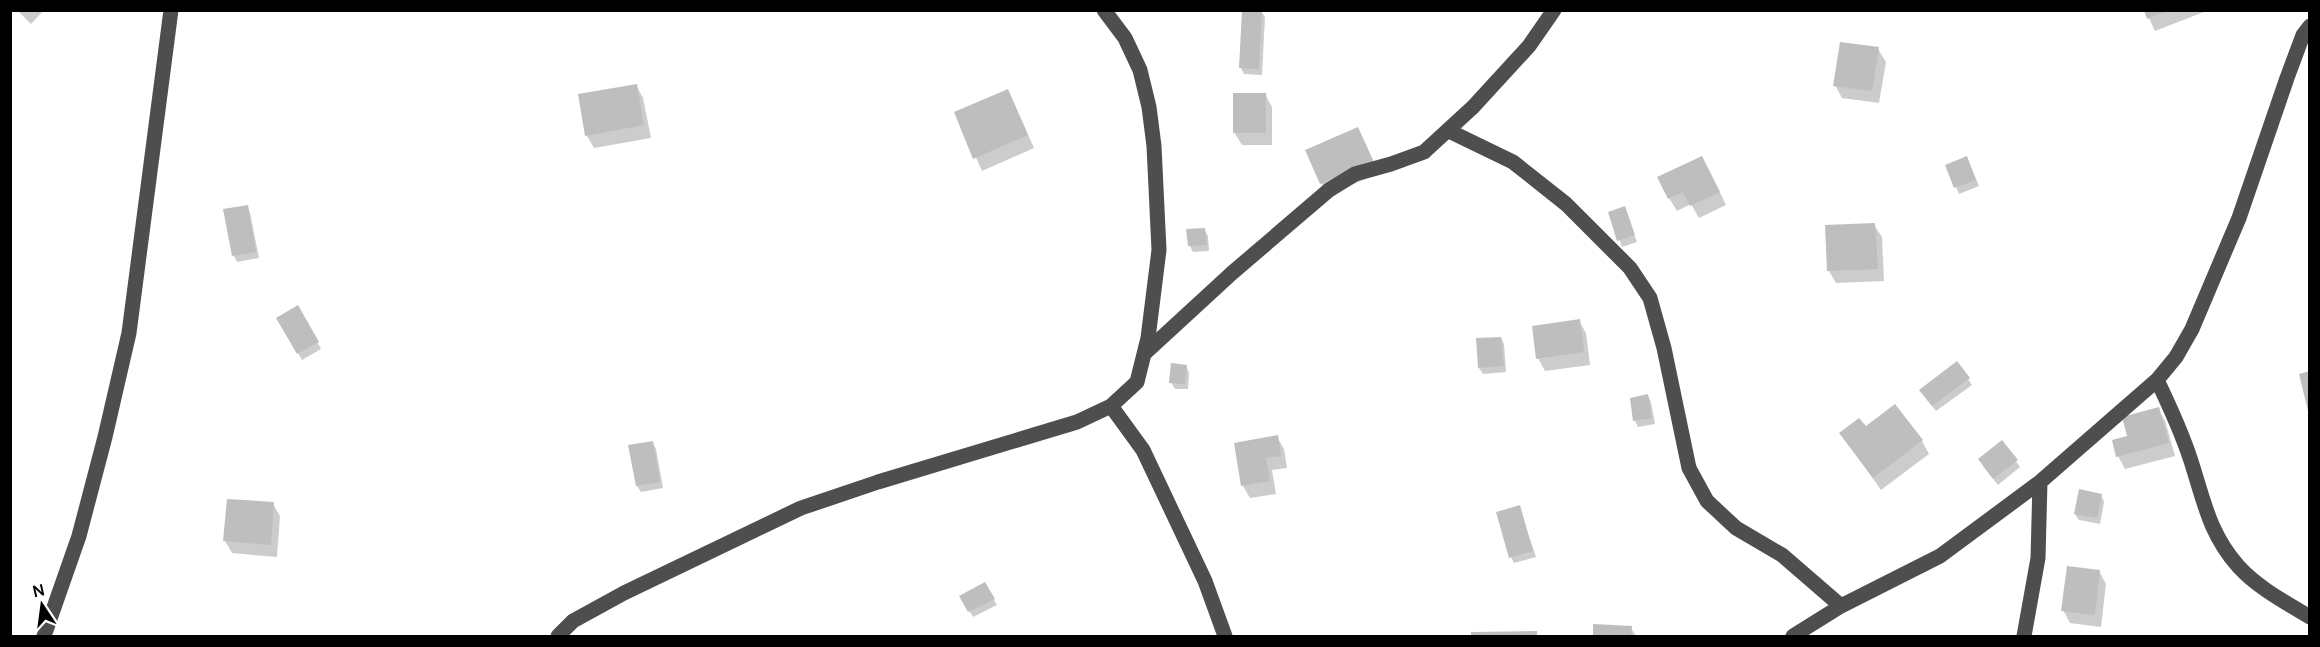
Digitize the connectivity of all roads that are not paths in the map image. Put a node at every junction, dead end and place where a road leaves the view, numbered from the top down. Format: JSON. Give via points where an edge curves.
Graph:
{"nodes":[{"id":1,"x":171,"y":10,"type":"edge"},
{"id":2,"x":1104,"y":10,"type":"edge"},
{"id":3,"x":1554,"y":10,"type":"edge"},
{"id":4,"x":2310,"y":26,"type":"edge"},
{"id":5,"x":1449,"y":131,"type":"junction"},
{"id":6,"x":1145,"y":353,"type":"junction"},
{"id":7,"x":2157,"y":380,"type":"junction"},
{"id":8,"x":1111,"y":406,"type":"junction"},
{"id":9,"x":2040,"y":482,"type":"junction"},
{"id":10,"x":1841,"y":606,"type":"junction"},
{"id":11,"x":2310,"y":617,"type":"edge"},
{"id":12,"x":44,"y":636,"type":"edge"},
{"id":13,"x":558,"y":636,"type":"edge"},
{"id":14,"x":1225,"y":636,"type":"edge"},
{"id":15,"x":1793,"y":636,"type":"edge"},
{"id":16,"x":2024,"y":636,"type":"edge"}],
"edges":[{"from":1,"to":12,"type":"street","via":[[129,333],[79,536]]},
{"from":2,"to":6,"type":"street","via":[[1125,38],[1140,70],[1154,146],[1159,250]]},
{"from":3,"to":5,"type":"street","via":[[1529,46]]},
{"from":4,"to":7,"type":"street","via":[[2287,78],[2239,218],[2196,319],[2176,357]]},
{"from":5,"to":6,"type":"street","via":[[1424,152],[1355,174],[1329,190]]},
{"from":5,"to":10,"type":"street","via":[[1513,162],[1566,204],[1630,268],[1650,298],[1689,468],[1707,501],[1736,528],[1782,555]]},
{"from":6,"to":8,"type":"street","via":[[1137,382]]},
{"from":7,"to":9,"type":"street"},
{"from":7,"to":11,"type":"street","via":[[2174,414],[2203,505],[2219,540],[2239,566],[2270,593]]},
{"from":8,"to":13,"type":"street","via":[[1077,422],[801,508],[624,593],[573,621]]},
{"from":8,"to":14,"type":"street","via":[[1143,450],[1205,581]]},
{"from":9,"to":10,"type":"street","via":[[1940,556]]},
{"from":9,"to":16,"type":"street","via":[[2038,558]]},
{"from":10,"to":15,"type":"street"}]}
